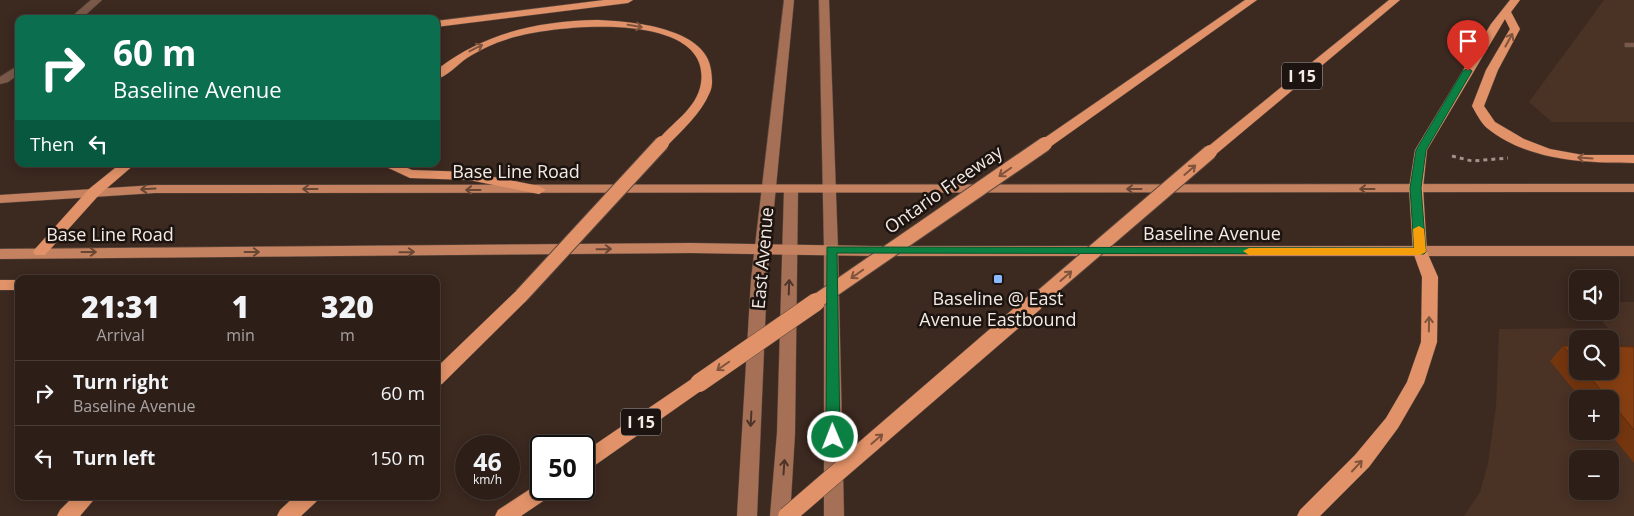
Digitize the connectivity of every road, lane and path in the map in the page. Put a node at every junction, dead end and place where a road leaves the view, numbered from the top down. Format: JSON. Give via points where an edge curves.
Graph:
{"nodes":[{"id":1,"x":97,"y":0,"type":"edge"},
{"id":2,"x":628,"y":0,"type":"edge"},
{"id":3,"x":789,"y":0,"type":"edge"},
{"id":4,"x":824,"y":0,"type":"edge"},
{"id":5,"x":1252,"y":0,"type":"edge"},
{"id":6,"x":1395,"y":0,"type":"edge"},
{"id":7,"x":1516,"y":0,"type":"edge"},
{"id":8,"x":1507,"y":13,"type":"junction"},
{"id":9,"x":79,"y":15,"type":"edge"},
{"id":10,"x":440,"y":24,"type":"edge"},
{"id":11,"x":15,"y":71,"type":"edge"},
{"id":12,"x":440,"y":73,"type":"edge"},
{"id":13,"x":2,"y":81,"type":"edge"},
{"id":14,"x":1452,"y":156,"type":"dead end"},
{"id":15,"x":1511,"y":158,"type":"dead end"},
{"id":16,"x":1634,"y":159,"type":"edge"},
{"id":17,"x":124,"y":167,"type":"edge"},
{"id":18,"x":394,"y":167,"type":"edge"},
{"id":19,"x":1416,"y":188,"type":"junction"},
{"id":20,"x":1634,"y":188,"type":"edge"},
{"id":21,"x":768,"y":189,"type":"junction"},
{"id":22,"x":539,"y":190,"type":"junction"},
{"id":23,"x":791,"y":190,"type":"junction"},
{"id":24,"x":828,"y":190,"type":"junction"},
{"id":25,"x":94,"y":192,"type":"junction"},
{"id":26,"x":0,"y":199,"type":"edge"},
{"id":27,"x":762,"y":248,"type":"junction"},
{"id":28,"x":791,"y":249,"type":"junction"},
{"id":29,"x":831,"y":249,"type":"junction"},
{"id":30,"x":1634,"y":251,"type":"edge"},
{"id":31,"x":40,"y":252,"type":"junction"},
{"id":32,"x":1420,"y":252,"type":"junction"},
{"id":33,"x":0,"y":254,"type":"edge"},
{"id":34,"x":0,"y":285,"type":"edge"},
{"id":35,"x":15,"y":285,"type":"edge"},
{"id":36,"x":440,"y":375,"type":"edge"},
{"id":37,"x":595,"y":454,"type":"edge"},
{"id":38,"x":530,"y":499,"type":"edge"},
{"id":39,"x":83,"y":500,"type":"edge"},
{"id":40,"x":306,"y":500,"type":"edge"},
{"id":41,"x":67,"y":516,"type":"edge"},
{"id":42,"x":288,"y":516,"type":"edge"},
{"id":43,"x":505,"y":516,"type":"edge"},
{"id":44,"x":747,"y":516,"type":"edge"},
{"id":45,"x":780,"y":516,"type":"edge"},
{"id":46,"x":787,"y":516,"type":"edge"},
{"id":47,"x":834,"y":516,"type":"edge"},
{"id":48,"x":1307,"y":516,"type":"edge"}],
"edges":[{"from":1,"to":9,"type":"street"},
{"from":2,"to":10,"type":"highway"},
{"from":3,"to":21,"type":"main road","name":"East Avenue"},
{"from":4,"to":24,"type":"main road"},
{"from":5,"to":37,"type":"highway","name":"Ontario Freeway","number":"I 15","one_way":true,"bridge":true},
{"from":46,"to":6,"type":"highway","number":"I 15","one_way":true,"bridge":true,"via":[[1210,152]]},
{"from":7,"to":8,"type":"highway"},
{"from":16,"to":8,"type":"highway","one_way":true,"via":[[1583,159],[1546,152],[1519,142],[1490,125],[1478,106],[1492,70],[1515,29]]},
{"from":8,"to":19,"type":"highway","via":[[1496,24],[1421,150]]},
{"from":11,"to":13,"type":"street"},
{"from":12,"to":36,"type":"highway","one_way":true,"bridge":true,"via":[[494,40],[544,26],[580,22],[619,23],[648,28],[680,39],[692,47],[706,68],[706,83],[700,100],[520,296]]},
{"from":14,"to":15,"type":"path","via":[[1472,160]]},
{"from":17,"to":25,"type":"highway"},
{"from":18,"to":22,"type":"highway","via":[[410,174],[469,176]]},
{"from":19,"to":20,"type":"main road"},
{"from":19,"to":24,"type":"main road","one_way":true},
{"from":19,"to":32,"type":"highway"},
{"from":21,"to":22,"type":"main road","name":"Base Line Road"},
{"from":21,"to":23,"type":"main road","name":"Base Line Road"},
{"from":21,"to":27,"type":"main road","name":"East Avenue"},
{"from":22,"to":25,"type":"main road","name":"Base Line Road","one_way":true,"via":[[155,189]]},
{"from":23,"to":24,"type":"main road"},
{"from":23,"to":28,"type":"main road"},
{"from":24,"to":29,"type":"main road"},
{"from":25,"to":26,"type":"main road","name":"Base Line Road"},
{"from":25,"to":31,"type":"highway"},
{"from":27,"to":28,"type":"main road","name":"Base Line Road"},
{"from":31,"to":27,"type":"main road","name":"Base Line Road","one_way":true},
{"from":27,"to":44,"type":"main road","name":"East Avenue","one_way":true},
{"from":28,"to":29,"type":"main road","name":"Baseline Avenue"},
{"from":45,"to":28,"type":"main road","one_way":true,"via":[[786,433]]},
{"from":29,"to":32,"type":"main road","name":"Baseline Avenue"},
{"from":29,"to":47,"type":"main road"},
{"from":30,"to":32,"type":"main road","name":"Baseline Avenue"},
{"from":31,"to":33,"type":"main road","name":"Base Line Road"},
{"from":48,"to":32,"type":"highway","one_way":true,"via":[[1362,461],[1392,423],[1415,383],[1428,342],[1430,277]]},
{"from":34,"to":35,"type":"highway"},
{"from":38,"to":43,"type":"highway"},
{"from":39,"to":41,"type":"highway"},
{"from":40,"to":42,"type":"highway"}]}
